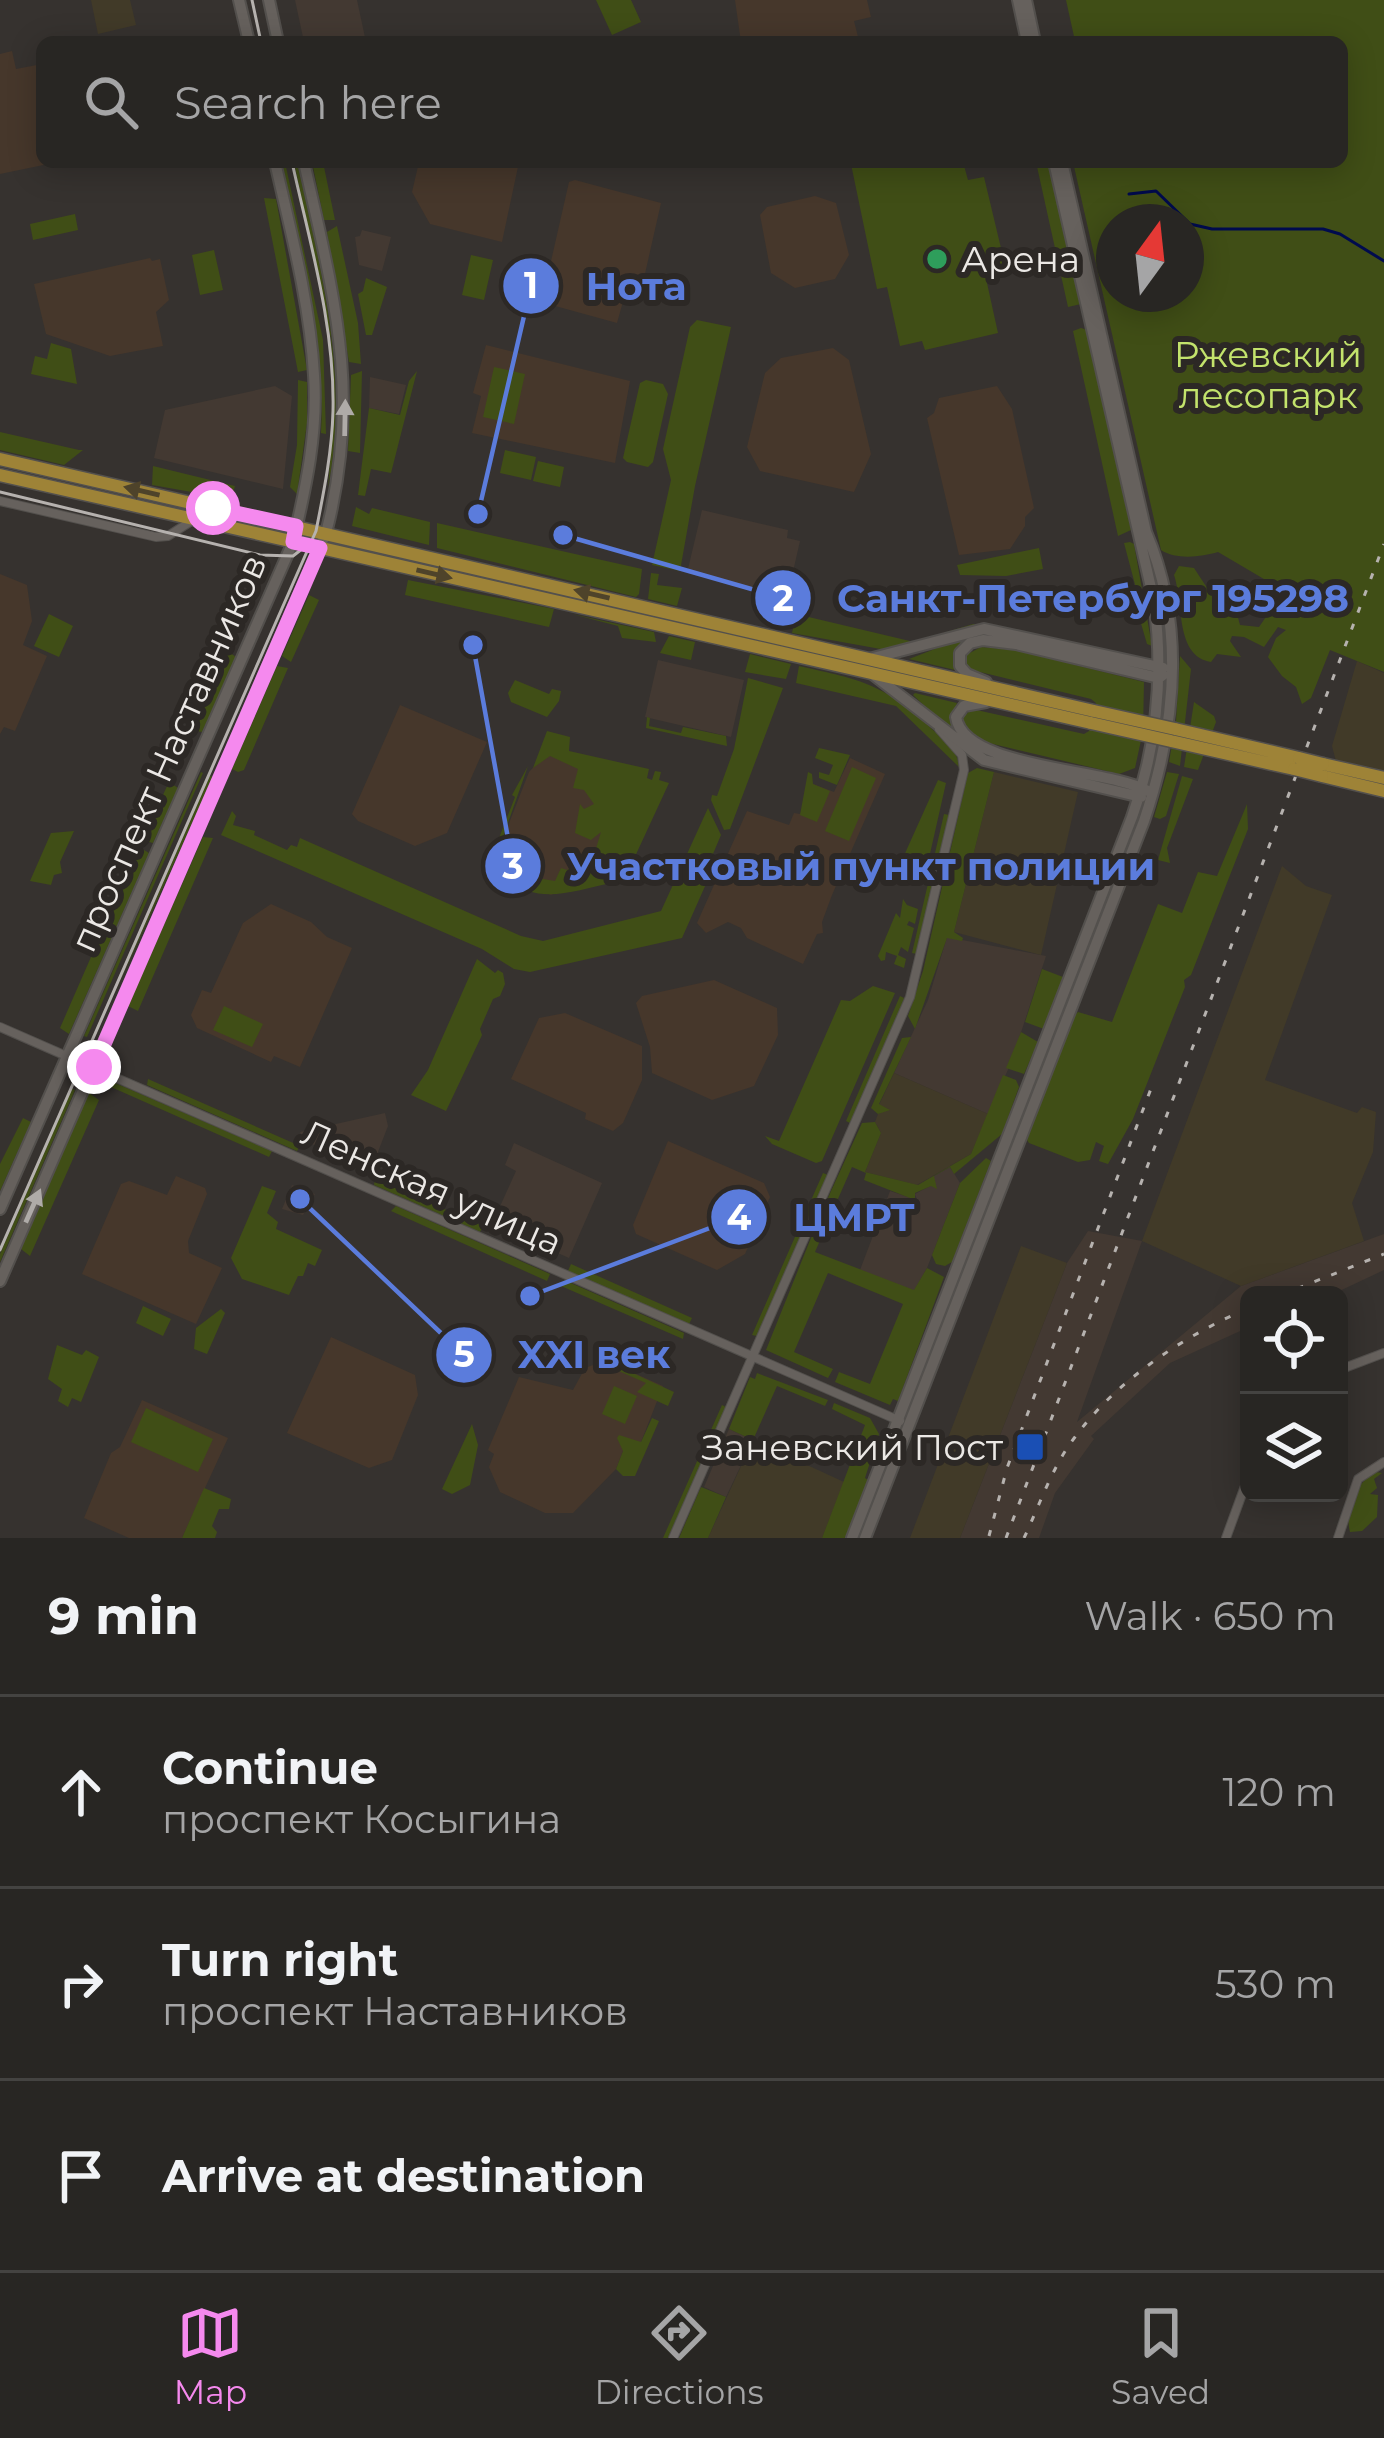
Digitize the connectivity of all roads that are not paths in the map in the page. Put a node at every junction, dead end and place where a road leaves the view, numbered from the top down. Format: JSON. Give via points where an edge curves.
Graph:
{"nodes":[{"id":1,"x":239,"y":0,"type":"edge"},
{"id":2,"x":268,"y":0,"type":"edge"},
{"id":3,"x":1025,"y":1,"type":"edge"},
{"id":4,"x":248,"y":36,"type":"edge"},
{"id":5,"x":277,"y":36,"type":"edge"},
{"id":6,"x":1030,"y":36,"type":"edge"},
{"id":7,"x":276,"y":168,"type":"edge"},
{"id":8,"x":305,"y":168,"type":"edge"},
{"id":9,"x":1059,"y":168,"type":"edge"},
{"id":10,"x":0,"y":459,"type":"edge"},
{"id":11,"x":0,"y":475,"type":"edge"},
{"id":12,"x":0,"y":501,"type":"edge"},
{"id":13,"x":194,"y":520,"type":"junction"},
{"id":14,"x":296,"y":526,"type":"junction"},
{"id":15,"x":326,"y":533,"type":"junction"},
{"id":16,"x":293,"y":542,"type":"junction"},
{"id":17,"x":320,"y":548,"type":"junction"},
{"id":18,"x":868,"y":665,"type":"junction"},
{"id":19,"x":1163,"y":672,"type":"junction"},
{"id":20,"x":1002,"y":694,"type":"junction"},
{"id":21,"x":936,"y":725,"type":"junction"},
{"id":22,"x":984,"y":760,"type":"junction"},
{"id":23,"x":1296,"y":764,"type":"junction"},
{"id":24,"x":964,"y":770,"type":"junction"},
{"id":25,"x":1384,"y":778,"type":"edge"},
{"id":26,"x":1384,"y":791,"type":"edge"},
{"id":27,"x":1144,"y":793,"type":"junction"},
{"id":28,"x":0,"y":1027,"type":"edge"},
{"id":29,"x":68,"y":1056,"type":"junction"},
{"id":30,"x":94,"y":1067,"type":"junction"},
{"id":31,"x":0,"y":1209,"type":"edge"},
{"id":32,"x":0,"y":1281,"type":"edge"},
{"id":33,"x":1384,"y":1353,"type":"edge"},
{"id":34,"x":753,"y":1357,"type":"junction"},
{"id":35,"x":1348,"y":1367,"type":"edge"},
{"id":36,"x":903,"y":1423,"type":"junction"},
{"id":37,"x":1384,"y":1462,"type":"edge"},
{"id":38,"x":1240,"y":1500,"type":"edge"},
{"id":39,"x":673,"y":1538,"type":"edge"},
{"id":40,"x":852,"y":1538,"type":"edge"},
{"id":41,"x":865,"y":1538,"type":"edge"},
{"id":42,"x":1226,"y":1538,"type":"edge"},
{"id":43,"x":1338,"y":1538,"type":"edge"}],
"edges":[{"from":1,"to":4,"type":"main road"},
{"from":2,"to":5,"type":"main road"},
{"from":3,"to":6,"type":"main road"},
{"from":7,"to":14,"type":"main road","name":"проспект Наставников","via":[[314,376]]},
{"from":15,"to":8,"type":"main road","name":"проспект Наставников","one_way":true,"via":[[342,456],[345,383]]},
{"from":9,"to":19,"type":"main road","via":[[1165,585],[1172,627]]},
{"from":14,"to":10,"type":"main road","one_way":true},
{"from":11,"to":13,"type":"main road"},
{"from":12,"to":13,"type":"street","via":[[156,537]]},
{"from":13,"to":16,"type":"main road"},
{"from":14,"to":15,"type":"main road"},
{"from":14,"to":16,"type":"main road","name":"проспект Наставников"},
{"from":15,"to":17,"type":"main road","name":"проспект Наставников"},
{"from":18,"to":15,"type":"main road","one_way":true},
{"from":16,"to":17,"type":"main road"},
{"from":16,"to":29,"type":"main road","name":"проспект Наставников"},
{"from":17,"to":18,"type":"main road","one_way":true},
{"from":17,"to":30,"type":"main road","name":"проспект Наставников"},
{"from":18,"to":19,"type":"main road","via":[[984,629]]},
{"from":18,"to":20,"type":"main road"},
{"from":18,"to":21,"type":"main road"},
{"from":19,"to":20,"type":"main road","via":[[999,641],[963,647],[958,660],[967,674]]},
{"from":19,"to":27,"type":"main road","via":[[1167,736]]},
{"from":20,"to":23,"type":"main road","bridge":true},
{"from":20,"to":27,"type":"main road","via":[[964,706],[958,730],[1006,756]]},
{"from":21,"to":22,"type":"main road"},
{"from":21,"to":24,"type":"street","via":[[962,754]]},
{"from":22,"to":24,"type":"street"},
{"from":22,"to":27,"type":"main road"},
{"from":23,"to":25,"type":"main road","bridge":true},
{"from":23,"to":26,"type":"main road","bridge":true},
{"from":24,"to":34,"type":"street","via":[[910,997]]},
{"from":27,"to":36,"type":"main road"},
{"from":28,"to":29,"type":"street","name":"Ленская улица"},
{"from":29,"to":30,"type":"street","name":"Ленская улица"},
{"from":29,"to":31,"type":"main road","name":"проспект Наставников"},
{"from":32,"to":30,"type":"main road","name":"проспект Наставников","one_way":true},
{"from":30,"to":34,"type":"street","name":"Ленская улица"},
{"from":33,"to":35,"type":"street"},
{"from":34,"to":36,"type":"street","name":"Ленская улица"},
{"from":34,"to":39,"type":"street"},
{"from":36,"to":40,"type":"main road"},
{"from":36,"to":41,"type":"main road"},
{"from":37,"to":43,"type":"street","via":[[1355,1483]]},
{"from":38,"to":42,"type":"street"}]}
